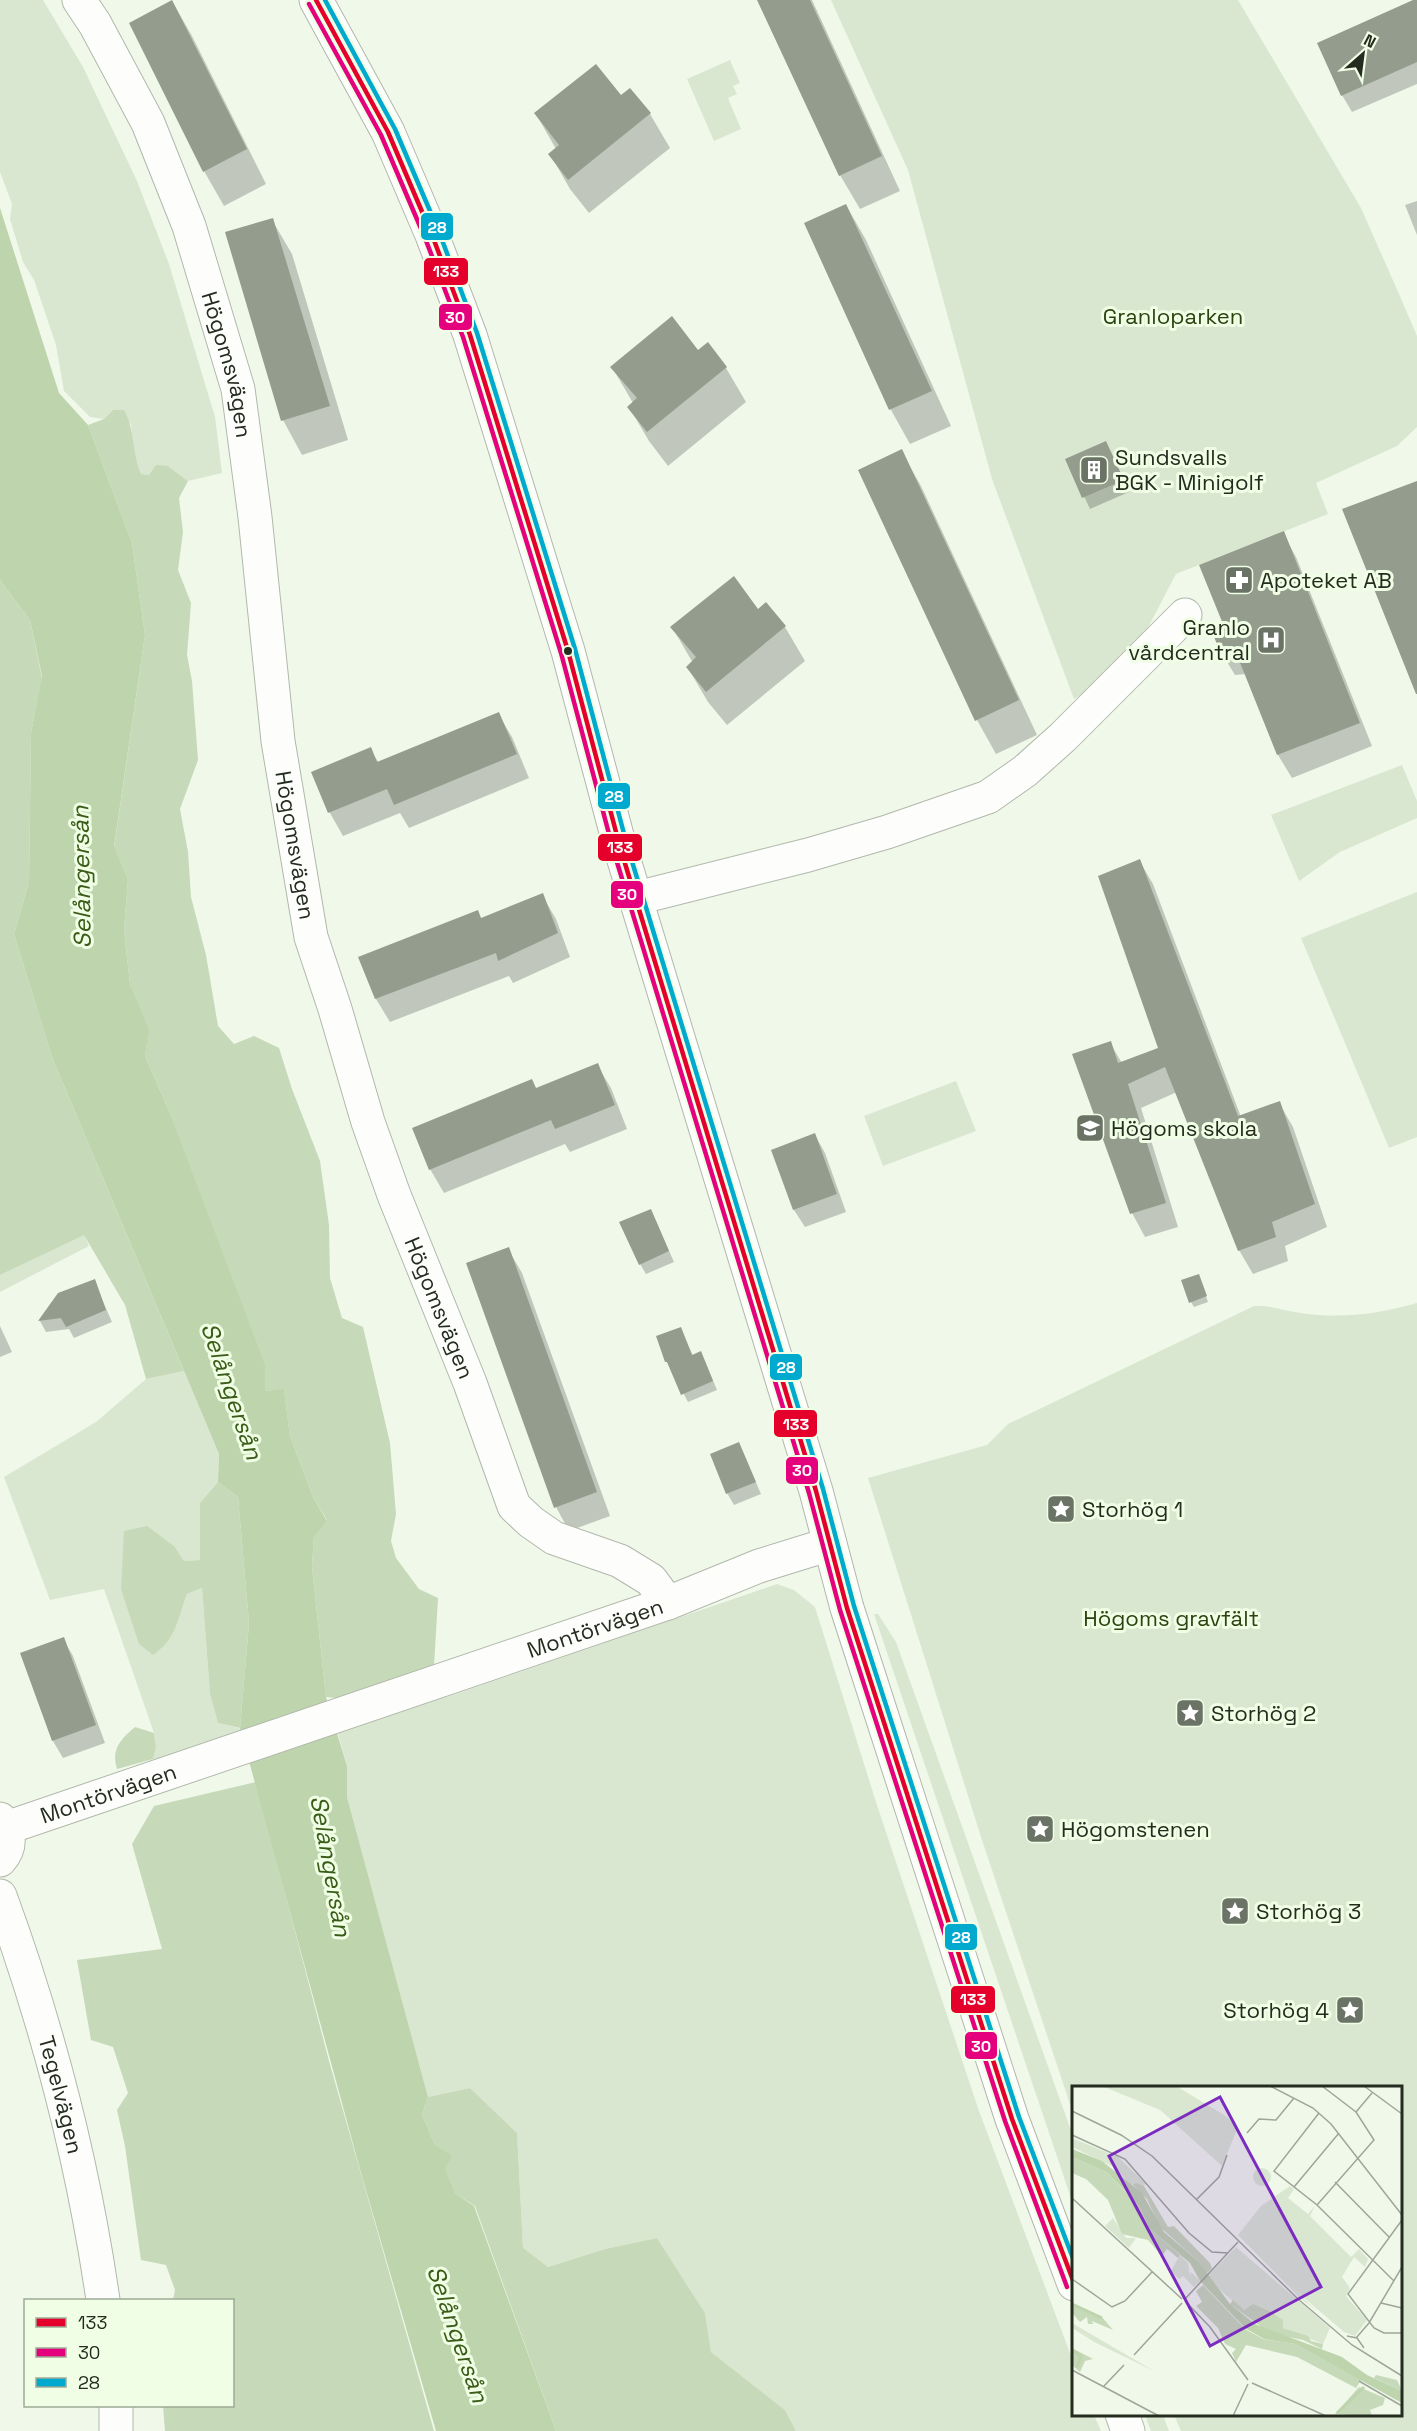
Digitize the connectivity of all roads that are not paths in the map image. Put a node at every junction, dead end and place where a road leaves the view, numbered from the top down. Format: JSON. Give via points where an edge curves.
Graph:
{"nodes":[{"id":1,"x":79,"y":0,"type":"edge"},
{"id":2,"x":316,"y":0,"type":"edge"},
{"id":3,"x":1185,"y":615,"type":"dead end"},
{"id":4,"x":637,"y":898,"type":"junction"},
{"id":5,"x":830,"y":1544,"type":"junction"},
{"id":6,"x":668,"y":1603,"type":"junction"},
{"id":7,"x":3,"y":1823,"type":"edge"},
{"id":8,"x":0,"y":1860,"type":"edge"},
{"id":9,"x":0,"y":1896,"type":"edge"},
{"id":10,"x":1072,"y":2279,"type":"edge"},
{"id":11,"x":103,"y":2299,"type":"edge"},
{"id":12,"x":116,"y":2407,"type":"edge"},
{"id":13,"x":1122,"y":2416,"type":"edge"},
{"id":14,"x":116,"y":2431,"type":"edge"},
{"id":15,"x":1128,"y":2431,"type":"edge"}],
"edges":[{"from":1,"to":6,"type":"street","name":"Högomsvägen","via":[[148,123],[189,226],[238,389],[279,741],[311,937],[394,1196],[470,1383],[514,1506],[555,1538],[620,1561],[651,1580]]},
{"from":2,"to":4,"type":"street","via":[[388,132],[470,335],[568,651]]},
{"from":3,"to":4,"type":"street","via":[[1063,737],[988,797],[808,855]]},
{"from":4,"to":5,"type":"street"},
{"from":5,"to":6,"type":"street","name":"Montörvägen","via":[[759,1566]]},
{"from":5,"to":10,"type":"street","via":[[847,1608],[1012,2119]]},
{"from":6,"to":7,"type":"street","name":"Montörvägen","via":[[209,1760]]},
{"from":7,"to":8,"type":"street","via":[[9,1838]]},
{"from":9,"to":11,"type":"street","name":"Tegelvägen","via":[[27,1969],[72,2130]]},
{"from":12,"to":14,"type":"street"},
{"from":13,"to":15,"type":"street"}]}
